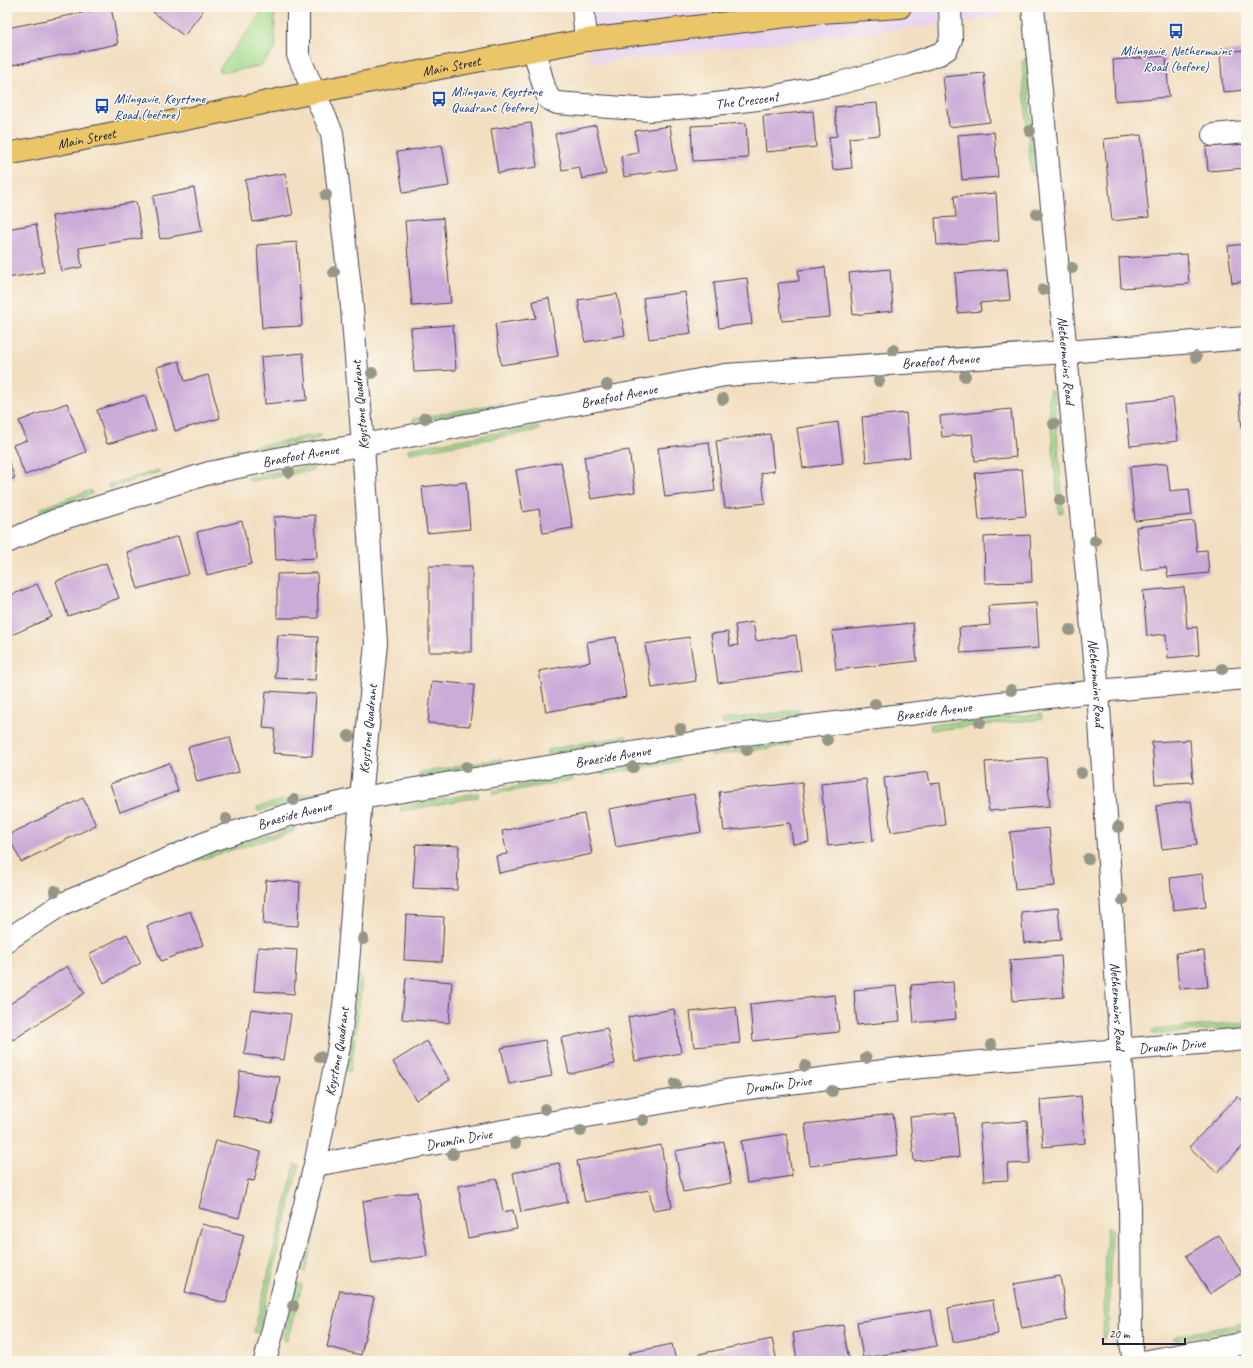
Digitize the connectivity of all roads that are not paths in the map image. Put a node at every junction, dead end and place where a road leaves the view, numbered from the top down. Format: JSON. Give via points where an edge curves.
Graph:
{"nodes":[{"id":1,"x":298,"y":7,"type":"edge"},
{"id":2,"x":583,"y":7,"type":"edge"},
{"id":3,"x":900,"y":7,"type":"edge"},
{"id":4,"x":950,"y":7,"type":"edge"},
{"id":5,"x":1033,"y":7,"type":"edge"},
{"id":6,"x":586,"y":40,"type":"junction"},
{"id":7,"x":534,"y":50,"type":"junction"},
{"id":8,"x":315,"y":92,"type":"junction"},
{"id":9,"x":1246,"y":132,"type":"edge"},
{"id":10,"x":1213,"y":135,"type":"dead end"},
{"id":11,"x":7,"y":154,"type":"edge"},
{"id":12,"x":1246,"y":338,"type":"edge"},
{"id":13,"x":1066,"y":352,"type":"junction"},
{"id":14,"x":363,"y":445,"type":"junction"},
{"id":15,"x":7,"y":542,"type":"edge"},
{"id":16,"x":1246,"y":678,"type":"edge"},
{"id":17,"x":1098,"y":691,"type":"junction"},
{"id":18,"x":361,"y":798,"type":"junction"},
{"id":19,"x":7,"y":940,"type":"edge"},
{"id":20,"x":1246,"y":1039,"type":"edge"},
{"id":21,"x":1121,"y":1051,"type":"junction"},
{"id":22,"x":315,"y":1165,"type":"junction"},
{"id":23,"x":1246,"y":1343,"type":"edge"},
{"id":24,"x":265,"y":1361,"type":"edge"},
{"id":25,"x":1134,"y":1361,"type":"edge"},
{"id":26,"x":1148,"y":1361,"type":"edge"}],
"edges":[{"from":1,"to":8,"type":"street","name":"Keystone Quadrant","via":[[298,55]]},
{"from":2,"to":6,"type":"street"},
{"from":3,"to":6,"type":"main road","name":"Main Street","via":[[821,12]]},
{"from":4,"to":7,"type":"street","name":"The Crescent","via":[[951,39],[948,49],[939,54],[836,84],[766,98],[690,107],[650,110],[557,103],[549,98],[544,87]]},
{"from":5,"to":13,"type":"street","name":"Nethermains Road"},
{"from":6,"to":7,"type":"main road","name":"Main Street"},
{"from":7,"to":8,"type":"main road","name":"Main Street"},
{"from":8,"to":11,"type":"main road","name":"Main Street"},
{"from":8,"to":14,"type":"street","name":"Keystone Quadrant","via":[[332,133],[351,296]]},
{"from":9,"to":10,"type":"street"},
{"from":12,"to":13,"type":"street","name":"Braefoot Avenue"},
{"from":13,"to":14,"type":"street","name":"Braefoot Avenue","via":[[726,375]]},
{"from":13,"to":17,"type":"street","name":"Nethermains Road"},
{"from":14,"to":15,"type":"street","name":"Braefoot Avenue","via":[[209,473],[54,521]]},
{"from":14,"to":18,"type":"street","name":"Keystone Quadrant","via":[[376,643]]},
{"from":16,"to":17,"type":"street","name":"Braeside Avenue"},
{"from":17,"to":18,"type":"street","name":"Braeside Avenue","via":[[746,734]]},
{"from":17,"to":21,"type":"street","name":"Nethermains Road"},
{"from":18,"to":19,"type":"street","name":"Braeside Avenue","via":[[286,816],[215,839],[62,904]]},
{"from":18,"to":22,"type":"street","name":"Keystone Quadrant","via":[[339,1046]]},
{"from":20,"to":21,"type":"street","name":"Drumlin Drive"},
{"from":21,"to":22,"type":"street","name":"Drumlin Drive","via":[[899,1069],[726,1091]]},
{"from":21,"to":25,"type":"street","name":"Nethermains Road","via":[[1130,1207],[1131,1343]]},
{"from":22,"to":24,"type":"street","name":"Keystone Quadrant"},
{"from":23,"to":26,"type":"street"}]}
